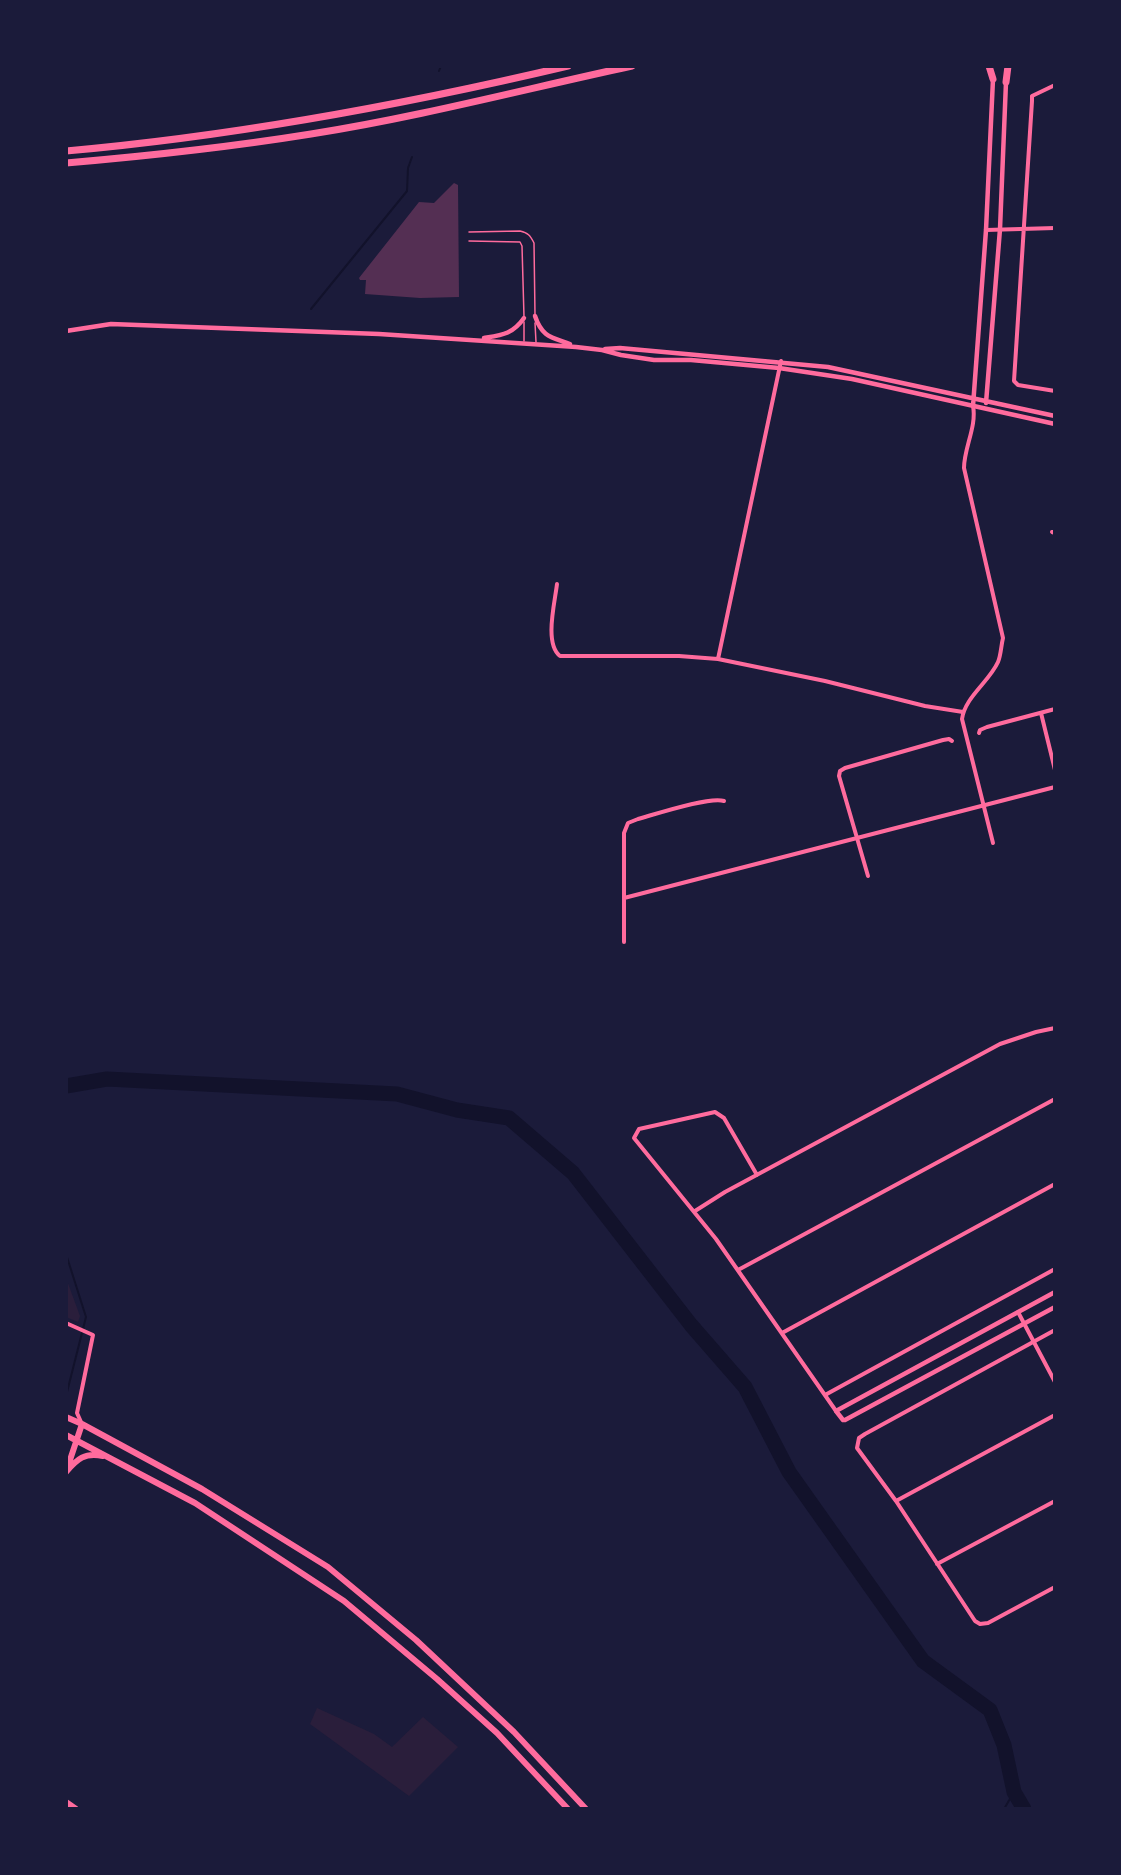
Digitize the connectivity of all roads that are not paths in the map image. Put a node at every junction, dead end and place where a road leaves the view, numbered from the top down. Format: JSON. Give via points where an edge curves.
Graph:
{"nodes":[{"id":1,"x":568,"y":66,"type":"edge"},
{"id":2,"x":632,"y":66,"type":"edge"},
{"id":3,"x":989,"y":66,"type":"edge"},
{"id":4,"x":1008,"y":66,"type":"edge"},
{"id":5,"x":993,"y":79,"type":"joint"},
{"id":6,"x":1006,"y":82,"type":"joint"},
{"id":7,"x":1055,"y":85,"type":"edge"},
{"id":8,"x":66,"y":151,"type":"edge"},
{"id":9,"x":66,"y":163,"type":"edge"},
{"id":10,"x":1022,"y":228,"type":"junction"},
{"id":11,"x":1055,"y":228,"type":"edge"},
{"id":12,"x":1000,"y":229,"type":"junction"},
{"id":13,"x":986,"y":230,"type":"junction"},
{"id":14,"x":469,"y":232,"type":"dead end"},
{"id":15,"x":469,"y":241,"type":"dead end"},
{"id":16,"x":535,"y":316,"type":"junction"},
{"id":17,"x":524,"y":318,"type":"junction"},
{"id":18,"x":66,"y":331,"type":"edge"},
{"id":19,"x":475,"y":339,"type":"junction"},
{"id":20,"x":524,"y":342,"type":"junction"},
{"id":21,"x":536,"y":343,"type":"junction"},
{"id":22,"x":576,"y":347,"type":"junction"},
{"id":23,"x":602,"y":350,"type":"junction"},
{"id":24,"x":781,"y":361,"type":"junction"},
{"id":25,"x":779,"y":368,"type":"junction"},
{"id":26,"x":1055,"y":392,"type":"edge"},
{"id":27,"x":975,"y":398,"type":"junction"},
{"id":28,"x":987,"y":400,"type":"junction"},
{"id":29,"x":973,"y":406,"type":"junction"},
{"id":30,"x":984,"y":408,"type":"junction"},
{"id":31,"x":975,"y":414,"type":"junction"},
{"id":32,"x":1055,"y":416,"type":"edge"},
{"id":33,"x":1055,"y":424,"type":"edge"},
{"id":34,"x":556,"y":584,"type":"dead end"},
{"id":35,"x":718,"y":659,"type":"junction"},
{"id":36,"x":1055,"y":709,"type":"edge"},
{"id":37,"x":963,"y":712,"type":"junction"},
{"id":38,"x":1041,"y":713,"type":"junction"},
{"id":39,"x":979,"y":734,"type":"dead end"},
{"id":40,"x":952,"y":741,"type":"dead end"},
{"id":41,"x":1055,"y":770,"type":"edge"},
{"id":42,"x":1055,"y":787,"type":"edge"},
{"id":43,"x":724,"y":801,"type":"dead end"},
{"id":44,"x":984,"y":805,"type":"junction"},
{"id":45,"x":857,"y":838,"type":"junction"},
{"id":46,"x":993,"y":843,"type":"dead end"},
{"id":47,"x":868,"y":876,"type":"dead end"},
{"id":48,"x":624,"y":898,"type":"junction"},
{"id":49,"x":624,"y":942,"type":"dead end"},
{"id":50,"x":1055,"y":1028,"type":"edge"},
{"id":51,"x":1055,"y":1099,"type":"edge"},
{"id":52,"x":757,"y":1175,"type":"junction"},
{"id":53,"x":1055,"y":1184,"type":"edge"},
{"id":54,"x":695,"y":1211,"type":"junction"},
{"id":55,"x":1055,"y":1269,"type":"edge"},
{"id":56,"x":738,"y":1270,"type":"junction"},
{"id":57,"x":1055,"y":1292,"type":"edge"},
{"id":58,"x":1055,"y":1307,"type":"edge"},
{"id":59,"x":1018,"y":1312,"type":"junction"},
{"id":60,"x":66,"y":1323,"type":"edge"},
{"id":61,"x":1024,"y":1325,"type":"junction"},
{"id":62,"x":1055,"y":1330,"type":"edge"},
{"id":63,"x":782,"y":1333,"type":"junction"},
{"id":64,"x":1034,"y":1342,"type":"junction"},
{"id":65,"x":1055,"y":1382,"type":"edge"},
{"id":66,"x":825,"y":1395,"type":"junction"},
{"id":67,"x":836,"y":1412,"type":"junction"},
{"id":68,"x":1055,"y":1415,"type":"edge"},
{"id":69,"x":66,"y":1417,"type":"edge"},
{"id":70,"x":82,"y":1424,"type":"junction"},
{"id":71,"x":66,"y":1435,"type":"edge"},
{"id":72,"x":77,"y":1440,"type":"junction"},
{"id":73,"x":115,"y":1460,"type":"junction"},
{"id":74,"x":66,"y":1472,"type":"edge"},
{"id":75,"x":896,"y":1501,"type":"junction"},
{"id":76,"x":1055,"y":1501,"type":"edge"},
{"id":77,"x":937,"y":1564,"type":"junction"},
{"id":78,"x":1055,"y":1587,"type":"edge"},
{"id":79,"x":354,"y":1588,"type":"junction"},
{"id":80,"x":344,"y":1601,"type":"junction"},
{"id":81,"x":66,"y":1802,"type":"edge"},
{"id":82,"x":76,"y":1809,"type":"edge"},
{"id":83,"x":568,"y":1809,"type":"edge"},
{"id":84,"x":586,"y":1809,"type":"edge"}],
"edges":[{"from":1,"to":8,"type":"highway","via":[[311,119]]},
{"from":2,"to":9,"type":"highway","via":[[313,134]]},
{"from":3,"to":5,"type":"highway"},
{"from":4,"to":6,"type":"highway"},
{"from":5,"to":13,"type":"street"},
{"from":6,"to":12,"type":"street"},
{"from":7,"to":10,"type":"street","via":[[1032,96]]},
{"from":10,"to":11,"type":"street"},
{"from":10,"to":12,"type":"street"},
{"from":10,"to":26,"type":"street","via":[[1014,381]]},
{"from":12,"to":13,"type":"street"},
{"from":12,"to":28,"type":"street"},
{"from":13,"to":27,"type":"street"},
{"from":14,"to":16,"type":"lane","via":[[528,232],[534,243]]},
{"from":15,"to":17,"type":"lane","via":[[520,242]]},
{"from":16,"to":21,"type":"lane"},
{"from":16,"to":22,"type":"street","via":[[544,333]]},
{"from":17,"to":19,"type":"street","via":[[508,334]]},
{"from":17,"to":20,"type":"lane"},
{"from":18,"to":19,"type":"street","via":[[111,324]]},
{"from":19,"to":20,"type":"street"},
{"from":20,"to":21,"type":"street"},
{"from":21,"to":22,"type":"street"},
{"from":22,"to":23,"type":"street"},
{"from":23,"to":24,"type":"street","via":[[620,348]]},
{"from":23,"to":25,"type":"street","via":[[654,360]]},
{"from":24,"to":25,"type":"street"},
{"from":24,"to":27,"type":"street"},
{"from":25,"to":29,"type":"street","via":[[852,379]]},
{"from":25,"to":35,"type":"street"},
{"from":27,"to":28,"type":"street"},
{"from":27,"to":29,"type":"street"},
{"from":28,"to":30,"type":"street"},
{"from":28,"to":32,"type":"street"},
{"from":29,"to":30,"type":"street"},
{"from":29,"to":31,"type":"street"},
{"from":30,"to":31,"type":"street"},
{"from":30,"to":33,"type":"street"},
{"from":31,"to":37,"type":"street","via":[[964,468],[1003,638],[999,660]]},
{"from":34,"to":35,"type":"street","via":[[550,642],[560,656]]},
{"from":35,"to":37,"type":"street"},
{"from":36,"to":38,"type":"street"},
{"from":37,"to":44,"type":"street"},
{"from":38,"to":39,"type":"street","via":[[987,727]]},
{"from":38,"to":41,"type":"street"},
{"from":40,"to":45,"type":"street","via":[[943,740],[840,771]]},
{"from":42,"to":44,"type":"street"},
{"from":43,"to":48,"type":"street","via":[[705,801],[628,823],[624,833]]},
{"from":44,"to":45,"type":"street"},
{"from":44,"to":46,"type":"street"},
{"from":45,"to":47,"type":"street"},
{"from":45,"to":48,"type":"street"},
{"from":48,"to":49,"type":"street"},
{"from":50,"to":52,"type":"street","via":[[1000,1044]]},
{"from":51,"to":56,"type":"street"},
{"from":52,"to":54,"type":"street"},
{"from":52,"to":54,"type":"street","via":[[724,1118],[715,1112],[639,1129],[634,1138]]},
{"from":53,"to":63,"type":"street"},
{"from":54,"to":56,"type":"street"},
{"from":55,"to":66,"type":"street"},
{"from":56,"to":63,"type":"street"},
{"from":57,"to":59,"type":"street"},
{"from":58,"to":61,"type":"street"},
{"from":59,"to":61,"type":"street"},
{"from":59,"to":67,"type":"street"},
{"from":60,"to":70,"type":"street","via":[[93,1335],[77,1413]]},
{"from":61,"to":64,"type":"street"},
{"from":61,"to":67,"type":"street","via":[[845,1420]]},
{"from":62,"to":64,"type":"street"},
{"from":63,"to":66,"type":"street"},
{"from":64,"to":65,"type":"street"},
{"from":64,"to":75,"type":"street","via":[[859,1438],[857,1448]]},
{"from":66,"to":67,"type":"street"},
{"from":68,"to":75,"type":"street"},
{"from":69,"to":70,"type":"main road"},
{"from":70,"to":72,"type":"main road"},
{"from":70,"to":79,"type":"main road","via":[[202,1489],[328,1567]]},
{"from":71,"to":72,"type":"main road"},
{"from":72,"to":73,"type":"main road"},
{"from":72,"to":74,"type":"main road"},
{"from":73,"to":74,"type":"main road","via":[[89,1455],[74,1462]]},
{"from":73,"to":80,"type":"main road","via":[[195,1503]]},
{"from":75,"to":77,"type":"street"},
{"from":76,"to":77,"type":"street"},
{"from":77,"to":78,"type":"street","via":[[980,1624]]},
{"from":79,"to":80,"type":"main road"},
{"from":79,"to":84,"type":"main road","via":[[514,1732]]},
{"from":80,"to":83,"type":"main road","via":[[497,1733]]},
{"from":81,"to":82,"type":"main road"}]}
